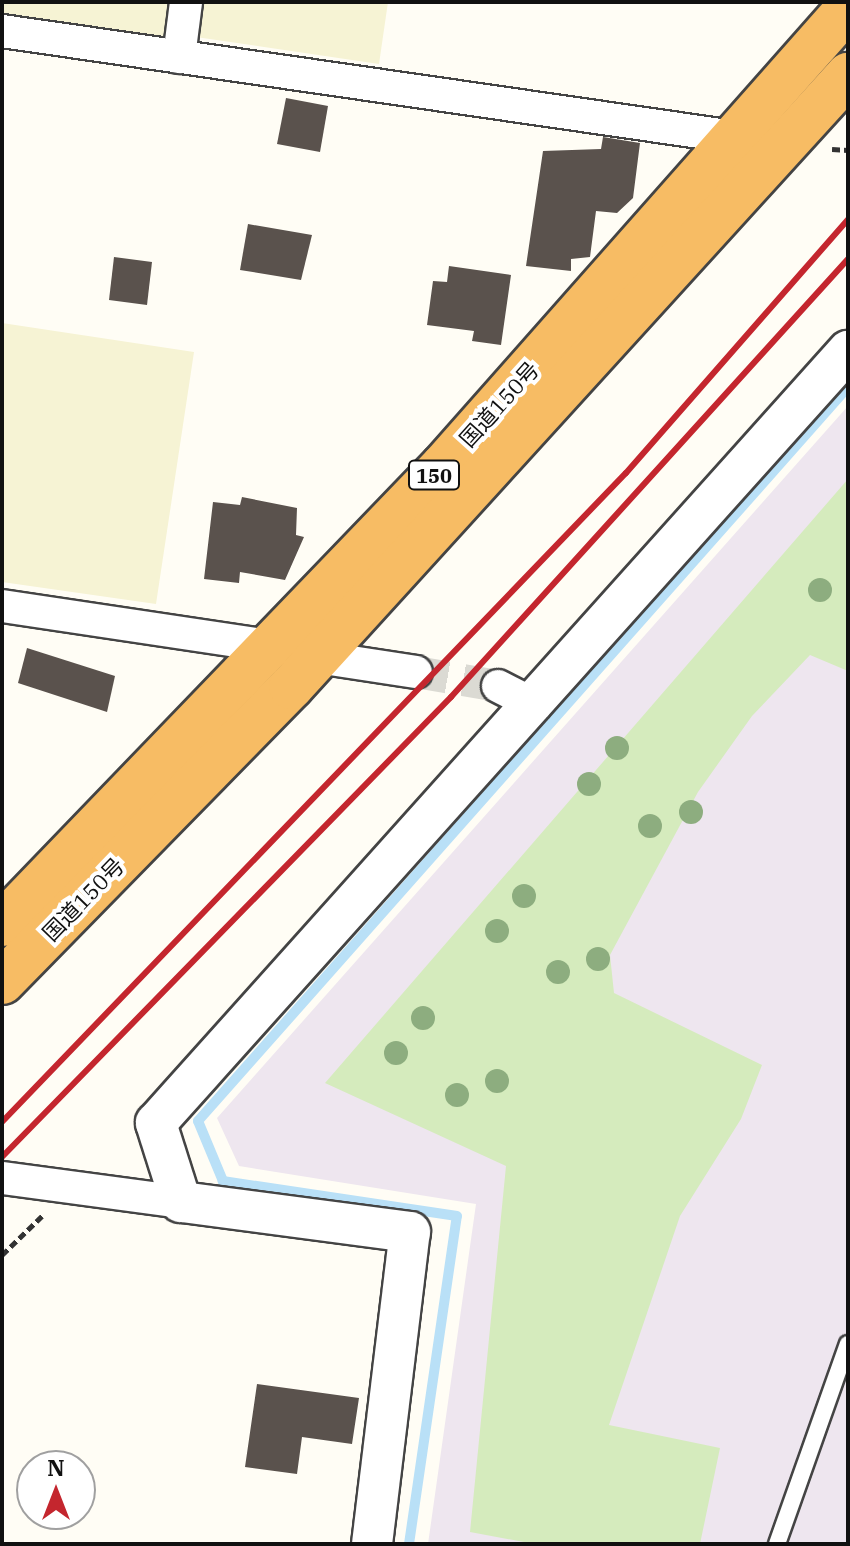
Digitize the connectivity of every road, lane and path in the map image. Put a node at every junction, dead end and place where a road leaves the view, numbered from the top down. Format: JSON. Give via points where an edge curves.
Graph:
{"nodes":[{"id":1,"x":186,"y":2,"type":"edge"},
{"id":2,"x":848,"y":8,"type":"edge"},
{"id":3,"x":2,"y":31,"type":"edge"},
{"id":4,"x":179,"y":57,"type":"junction"},
{"id":5,"x":848,"y":75,"type":"edge"},
{"id":6,"x":734,"y":137,"type":"junction"},
{"id":7,"x":848,"y":351,"type":"edge"},
{"id":8,"x":2,"y":606,"type":"edge"},
{"id":9,"x":269,"y":646,"type":"junction"},
{"id":10,"x":318,"y":657,"type":"junction"},
{"id":11,"x":416,"y":672,"type":"tunnel mouth"},
{"id":12,"x":498,"y":686,"type":"tunnel mouth"},
{"id":13,"x":535,"y":705,"type":"junction"},
{"id":14,"x":2,"y":924,"type":"edge"},
{"id":15,"x":2,"y":982,"type":"edge"},
{"id":16,"x":2,"y":1178,"type":"edge"},
{"id":17,"x":72,"y":1187,"type":"junction"},
{"id":18,"x":181,"y":1202,"type":"junction"},
{"id":19,"x":2,"y":1255,"type":"edge"},
{"id":20,"x":848,"y":1344,"type":"edge"},
{"id":21,"x":372,"y":1544,"type":"edge"},
{"id":22,"x":777,"y":1544,"type":"edge"}],
"edges":[{"from":1,"to":4,"type":"street"},
{"from":2,"to":6,"type":"highway","name":"国道150号","number":"150"},
{"from":3,"to":4,"type":"street"},
{"from":4,"to":6,"type":"street"},
{"from":5,"to":10,"type":"highway","name":"国道150号","number":"150"},
{"from":6,"to":9,"type":"highway","name":"国道150号","number":"150","via":[[443,466]]},
{"from":7,"to":13,"type":"street"},
{"from":8,"to":9,"type":"street"},
{"from":9,"to":14,"type":"highway","name":"国道150号","number":"150"},
{"from":10,"to":11,"type":"street"},
{"from":10,"to":15,"type":"highway","name":"国道150号","number":"150"},
{"from":12,"to":13,"type":"street"},
{"from":13,"to":18,"type":"street","via":[[156,1123]]},
{"from":16,"to":17,"type":"street"},
{"from":17,"to":18,"type":"street"},
{"from":17,"to":19,"type":"path"},
{"from":18,"to":21,"type":"street","via":[[410,1232]]},
{"from":20,"to":22,"type":"lane"}]}
